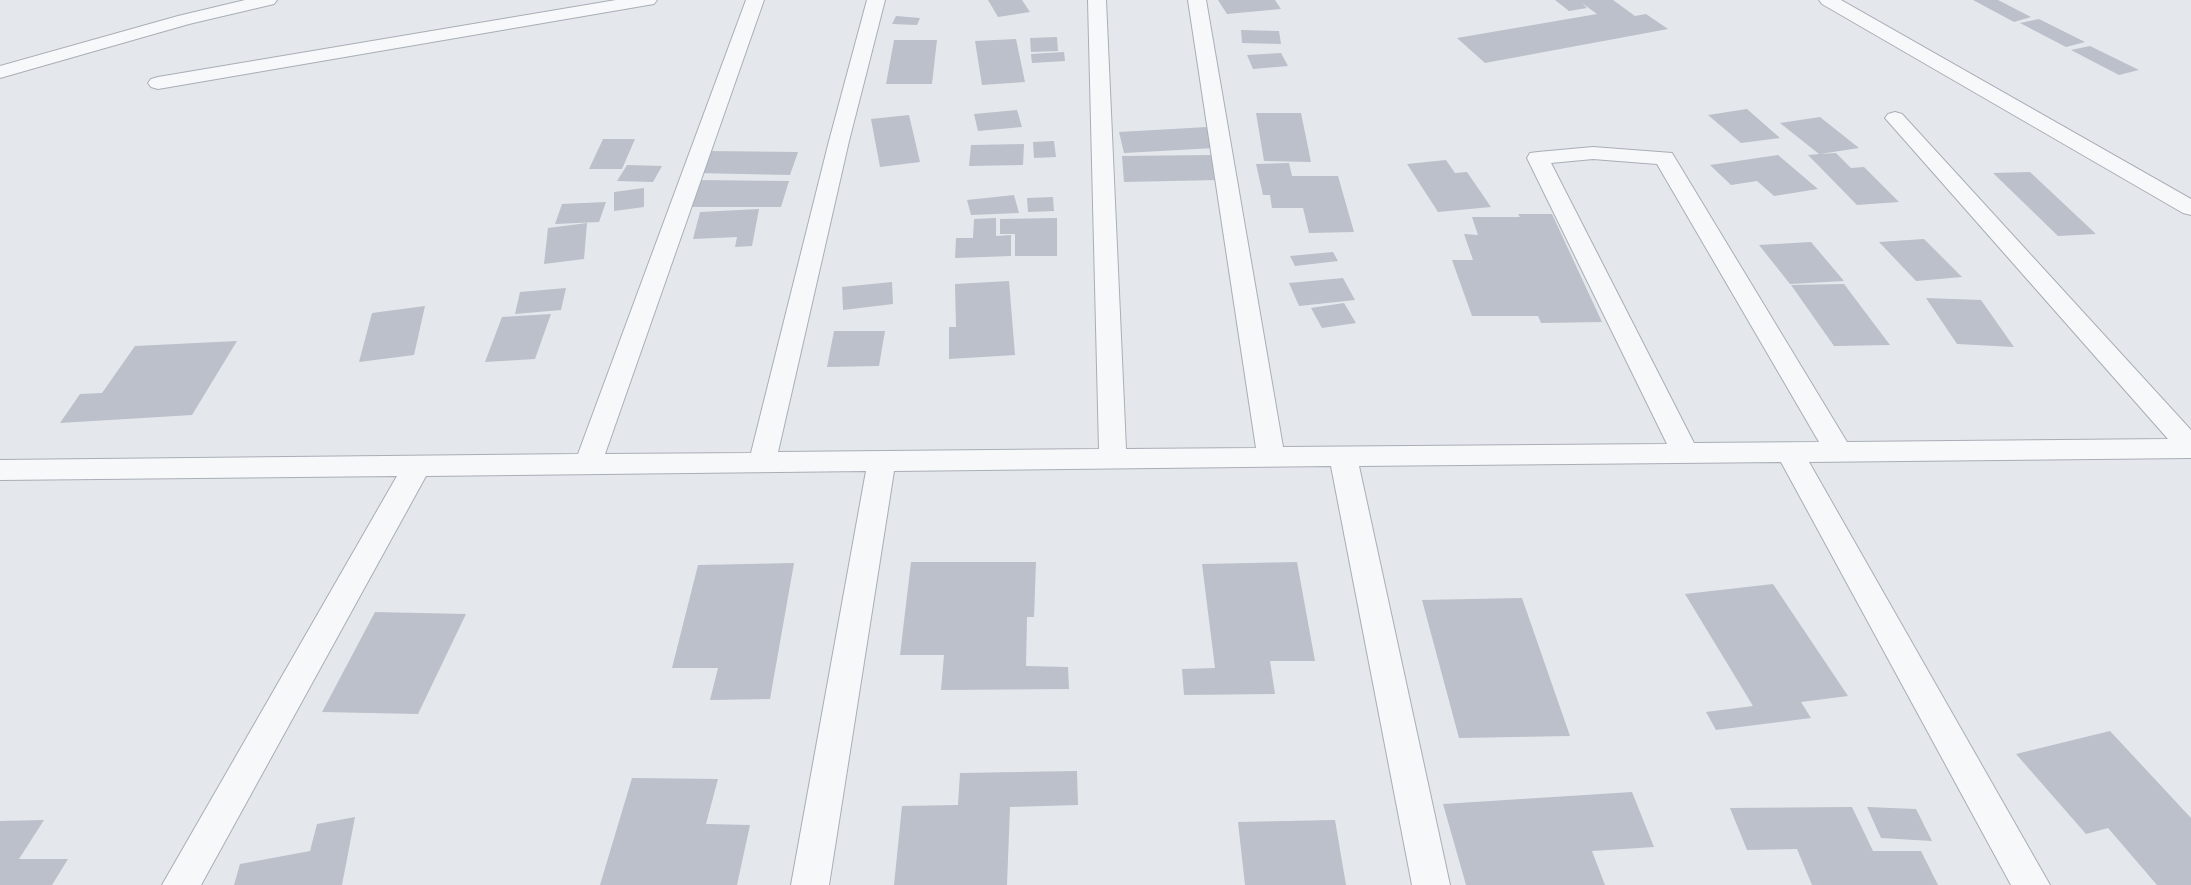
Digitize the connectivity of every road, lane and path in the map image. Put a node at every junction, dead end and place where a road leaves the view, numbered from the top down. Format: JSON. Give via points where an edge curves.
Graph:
{"nodes":[{"id":1,"x":268,"y":0,"type":"edge"},
{"id":2,"x":648,"y":0,"type":"edge"},
{"id":3,"x":755,"y":0,"type":"edge"},
{"id":4,"x":876,"y":0,"type":"edge"},
{"id":5,"x":1098,"y":0,"type":"edge"},
{"id":6,"x":1197,"y":0,"type":"edge"},
{"id":7,"x":1828,"y":0,"type":"edge"},
{"id":8,"x":0,"y":72,"type":"edge"},
{"id":9,"x":158,"y":82,"type":"dead end"},
{"id":10,"x":1895,"y":118,"type":"dead end"},
{"id":11,"x":2191,"y":208,"type":"edge"},
{"id":12,"x":2191,"y":448,"type":"edge"},
{"id":13,"x":1790,"y":452,"type":"junction"},
{"id":14,"x":1839,"y":452,"type":"junction"},
{"id":15,"x":1686,"y":453,"type":"junction"},
{"id":16,"x":1343,"y":456,"type":"junction"},
{"id":17,"x":1271,"y":457,"type":"junction"},
{"id":18,"x":1113,"y":459,"type":"junction"},
{"id":19,"x":882,"y":461,"type":"junction"},
{"id":20,"x":762,"y":463,"type":"junction"},
{"id":21,"x":588,"y":464,"type":"junction"},
{"id":22,"x":416,"y":466,"type":"junction"},
{"id":23,"x":0,"y":470,"type":"edge"},
{"id":24,"x":181,"y":885,"type":"edge"},
{"id":25,"x":810,"y":885,"type":"edge"},
{"id":26,"x":1431,"y":885,"type":"edge"},
{"id":27,"x":2031,"y":885,"type":"edge"}],
"edges":[{"from":1,"to":8,"type":"street"},
{"from":2,"to":9,"type":"street"},
{"from":3,"to":21,"type":"street"},
{"from":4,"to":20,"type":"street"},
{"from":5,"to":18,"type":"street"},
{"from":6,"to":17,"type":"street"},
{"from":7,"to":11,"type":"street"},
{"from":10,"to":12,"type":"street"},
{"from":12,"to":14,"type":"street"},
{"from":13,"to":14,"type":"street"},
{"from":13,"to":15,"type":"street"},
{"from":13,"to":27,"type":"street"},
{"from":14,"to":15,"type":"street","via":[[1664,158],[1593,153],[1538,158]]},
{"from":15,"to":16,"type":"street"},
{"from":16,"to":17,"type":"street"},
{"from":16,"to":26,"type":"street"},
{"from":17,"to":18,"type":"street"},
{"from":18,"to":19,"type":"street"},
{"from":19,"to":20,"type":"street"},
{"from":19,"to":25,"type":"street"},
{"from":20,"to":21,"type":"street"},
{"from":21,"to":22,"type":"street"},
{"from":22,"to":23,"type":"street"},
{"from":22,"to":24,"type":"street"}]}
